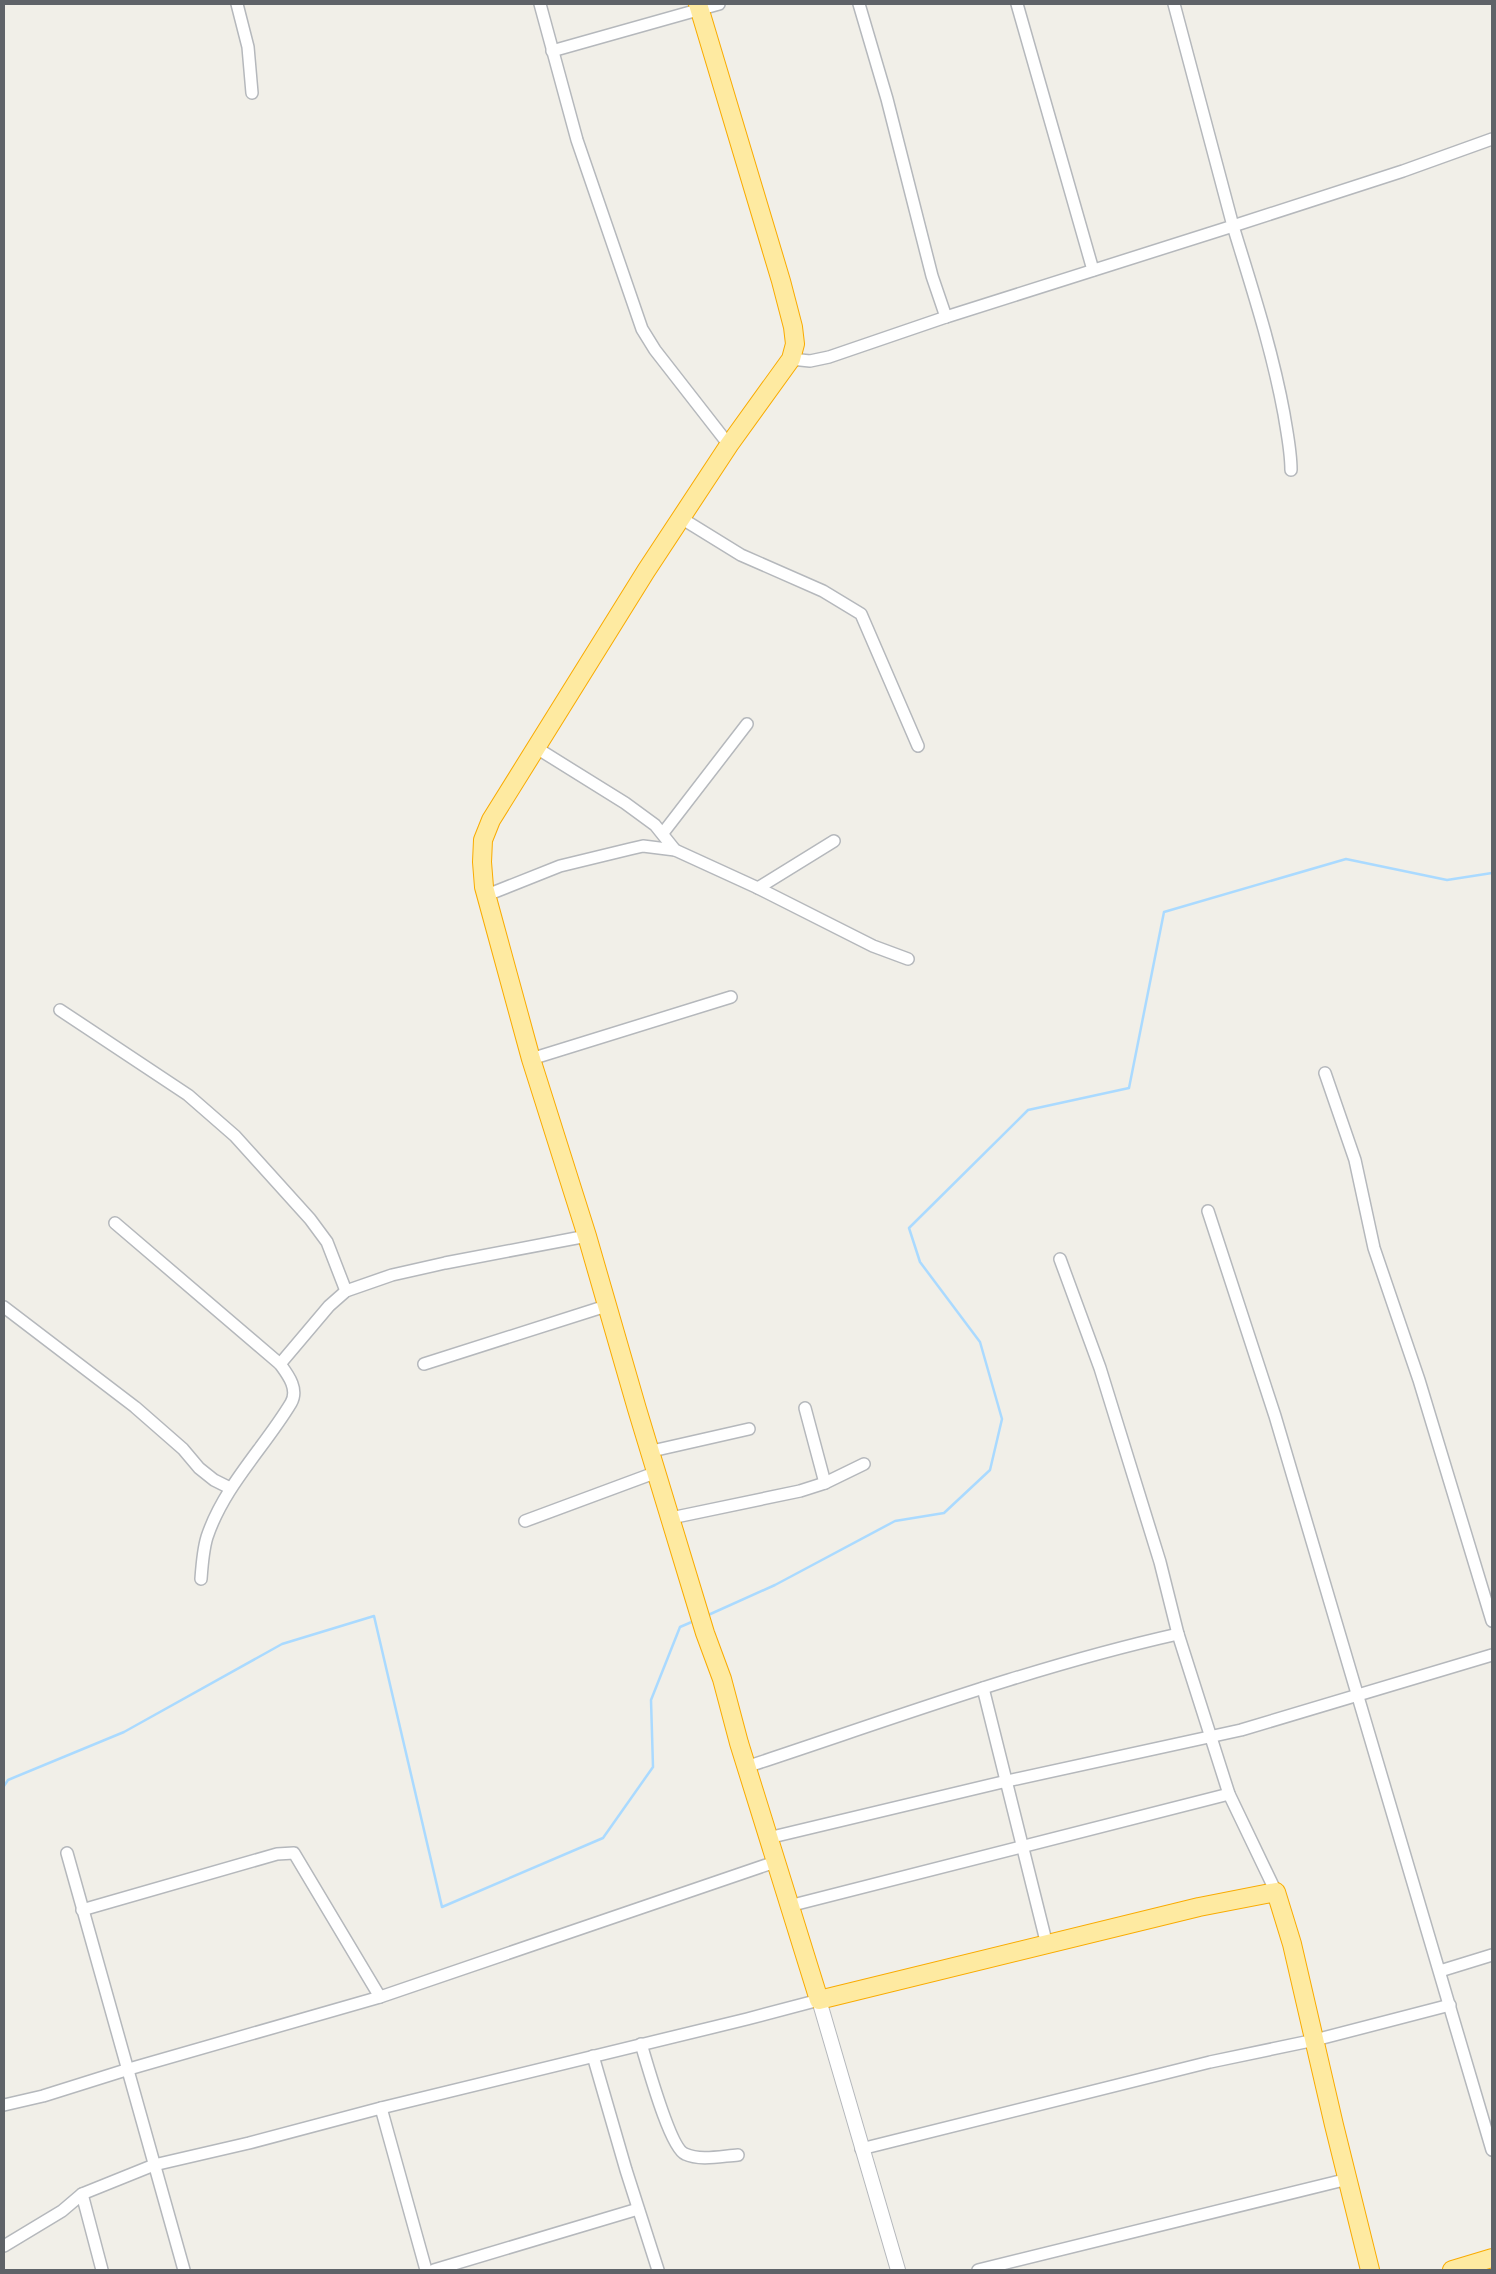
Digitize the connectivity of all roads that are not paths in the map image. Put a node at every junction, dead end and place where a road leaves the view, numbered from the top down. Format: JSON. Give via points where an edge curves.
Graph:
{"nodes":[{"id":1,"x":237,"y":4,"type":"edge"},
{"id":2,"x":540,"y":4,"type":"edge"},
{"id":3,"x":719,"y":4,"type":"edge"},
{"id":4,"x":858,"y":4,"type":"edge"},
{"id":5,"x":1017,"y":4,"type":"edge"},
{"id":6,"x":1174,"y":4,"type":"edge"},
{"id":7,"x":699,"y":7,"type":"edge"},
{"id":8,"x":552,"y":52,"type":"junction"},
{"id":9,"x":252,"y":93,"type":"dead end"},
{"id":10,"x":1492,"y":139,"type":"edge"},
{"id":11,"x":1233,"y":226,"type":"junction"},
{"id":12,"x":1093,"y":270,"type":"junction"},
{"id":13,"x":946,"y":317,"type":"junction"},
{"id":14,"x":791,"y":359,"type":"junction"},
{"id":15,"x":729,"y":445,"type":"junction"},
{"id":16,"x":1291,"y":470,"type":"dead end"},
{"id":17,"x":681,"y":518,"type":"junction"},
{"id":18,"x":748,"y":724,"type":"dead end"},
{"id":19,"x":918,"y":746,"type":"dead end"},
{"id":20,"x":535,"y":747,"type":"junction"},
{"id":21,"x":663,"y":833,"type":"junction"},
{"id":22,"x":834,"y":841,"type":"dead end"},
{"id":23,"x":675,"y":850,"type":"junction"},
{"id":24,"x":758,"y":888,"type":"junction"},
{"id":25,"x":487,"y":895,"type":"junction"},
{"id":26,"x":908,"y":959,"type":"dead end"},
{"id":27,"x":731,"y":997,"type":"dead end"},
{"id":28,"x":60,"y":1010,"type":"dead end"},
{"id":29,"x":531,"y":1059,"type":"junction"},
{"id":30,"x":1325,"y":1073,"type":"dead end"},
{"id":31,"x":1208,"y":1210,"type":"dead end"},
{"id":32,"x":115,"y":1222,"type":"dead end"},
{"id":33,"x":587,"y":1236,"type":"junction"},
{"id":34,"x":1060,"y":1259,"type":"dead end"},
{"id":35,"x":346,"y":1291,"type":"junction"},
{"id":36,"x":606,"y":1306,"type":"junction"},
{"id":37,"x":4,"y":1307,"type":"edge"},
{"id":38,"x":280,"y":1364,"type":"junction"},
{"id":39,"x":424,"y":1364,"type":"dead end"},
{"id":40,"x":805,"y":1408,"type":"dead end"},
{"id":41,"x":749,"y":1429,"type":"dead end"},
{"id":42,"x":652,"y":1452,"type":"junction"},
{"id":43,"x":864,"y":1464,"type":"dead end"},
{"id":44,"x":657,"y":1472,"type":"junction"},
{"id":45,"x":825,"y":1483,"type":"junction"},
{"id":46,"x":230,"y":1488,"type":"junction"},
{"id":47,"x":672,"y":1518,"type":"junction"},
{"id":48,"x":525,"y":1521,"type":"dead end"},
{"id":49,"x":201,"y":1579,"type":"dead end"},
{"id":50,"x":1492,"y":1621,"type":"edge"},
{"id":51,"x":1178,"y":1634,"type":"junction"},
{"id":52,"x":1492,"y":1655,"type":"edge"},
{"id":53,"x":983,"y":1688,"type":"junction"},
{"id":54,"x":1357,"y":1696,"type":"junction"},
{"id":55,"x":1211,"y":1737,"type":"junction"},
{"id":56,"x":746,"y":1767,"type":"junction"},
{"id":57,"x":1007,"y":1781,"type":"junction"},
{"id":58,"x":1229,"y":1794,"type":"junction"},
{"id":59,"x":768,"y":1838,"type":"junction"},
{"id":60,"x":1022,"y":1845,"type":"junction"},
{"id":61,"x":67,"y":1853,"type":"dead end"},
{"id":62,"x":776,"y":1862,"type":"junction"},
{"id":63,"x":1276,"y":1892,"type":"junction"},
{"id":64,"x":789,"y":1906,"type":"junction"},
{"id":65,"x":82,"y":1910,"type":"junction"},
{"id":66,"x":1047,"y":1945,"type":"junction"},
{"id":67,"x":1492,"y":1955,"type":"edge"},
{"id":68,"x":1440,"y":1971,"type":"junction"},
{"id":69,"x":380,"y":1996,"type":"junction"},
{"id":70,"x":818,"y":2000,"type":"junction"},
{"id":71,"x":1450,"y":2005,"type":"junction"},
{"id":72,"x":1314,"y":2040,"type":"junction"},
{"id":73,"x":641,"y":2044,"type":"junction"},
{"id":74,"x":593,"y":2056,"type":"junction"},
{"id":75,"x":129,"y":2069,"type":"junction"},
{"id":76,"x":4,"y":2106,"type":"edge"},
{"id":77,"x":381,"y":2108,"type":"junction"},
{"id":78,"x":861,"y":2149,"type":"junction"},
{"id":79,"x":1492,"y":2150,"type":"edge"},
{"id":80,"x":738,"y":2155,"type":"dead end"},
{"id":81,"x":154,"y":2165,"type":"junction"},
{"id":82,"x":1348,"y":2179,"type":"junction"},
{"id":83,"x":82,"y":2194,"type":"junction"},
{"id":84,"x":638,"y":2209,"type":"junction"},
{"id":85,"x":4,"y":2246,"type":"edge"},
{"id":86,"x":1492,"y":2258,"type":"edge"},
{"id":87,"x":102,"y":2270,"type":"edge"},
{"id":88,"x":184,"y":2270,"type":"edge"},
{"id":89,"x":426,"y":2270,"type":"edge"},
{"id":90,"x":434,"y":2270,"type":"edge"},
{"id":91,"x":658,"y":2270,"type":"edge"},
{"id":92,"x":898,"y":2270,"type":"edge"},
{"id":93,"x":978,"y":2270,"type":"edge"},
{"id":94,"x":1370,"y":2270,"type":"edge"},
{"id":95,"x":1452,"y":2270,"type":"edge"}],
"edges":[{"from":1,"to":9,"type":"street","via":[[248,47]]},
{"from":2,"to":8,"type":"street"},
{"from":3,"to":7,"type":"street"},
{"from":4,"to":13,"type":"street"},
{"from":5,"to":12,"type":"street"},
{"from":6,"to":11,"type":"street"},
{"from":7,"to":8,"type":"street"},
{"from":7,"to":14,"type":"highway","via":[[781,281],[793,327],[795,344]]},
{"from":8,"to":15,"type":"street","via":[[577,140],[642,329]]},
{"from":10,"to":11,"type":"street"},
{"from":11,"to":12,"type":"street"},
{"from":11,"to":16,"type":"street","via":[[1269,345]]},
{"from":12,"to":13,"type":"street"},
{"from":13,"to":14,"type":"street","via":[[828,357],[810,361]]},
{"from":14,"to":15,"type":"highway"},
{"from":15,"to":17,"type":"highway"},
{"from":17,"to":19,"type":"street","via":[[741,555],[823,591],[861,614]]},
{"from":17,"to":20,"type":"highway"},
{"from":18,"to":21,"type":"street"},
{"from":20,"to":21,"type":"street","via":[[625,803]]},
{"from":20,"to":25,"type":"highway","via":[[491,820],[483,840],[482,862]]},
{"from":21,"to":23,"type":"street"},
{"from":22,"to":24,"type":"street"},
{"from":23,"to":24,"type":"street"},
{"from":23,"to":25,"type":"street","via":[[643,846],[630,849],[560,866]]},
{"from":24,"to":26,"type":"street","via":[[873,946]]},
{"from":25,"to":29,"type":"highway"},
{"from":27,"to":29,"type":"street"},
{"from":28,"to":35,"type":"street","via":[[188,1095],[235,1136],[310,1219],[326,1242]]},
{"from":29,"to":33,"type":"highway"},
{"from":30,"to":50,"type":"street","via":[[1355,1160],[1374,1248],[1419,1380]]},
{"from":31,"to":54,"type":"street","via":[[1275,1416]]},
{"from":32,"to":38,"type":"street"},
{"from":33,"to":35,"type":"street","via":[[445,1263]]},
{"from":33,"to":36,"type":"highway"},
{"from":34,"to":51,"type":"street","via":[[1100,1368],[1160,1562]]},
{"from":35,"to":38,"type":"street","via":[[329,1306]]},
{"from":36,"to":39,"type":"street"},
{"from":36,"to":42,"type":"highway"},
{"from":37,"to":46,"type":"street","via":[[135,1407],[183,1448],[199,1468]]},
{"from":38,"to":46,"type":"street","via":[[290,1377],[293,1400]]},
{"from":40,"to":45,"type":"street"},
{"from":41,"to":42,"type":"street"},
{"from":42,"to":44,"type":"highway"},
{"from":43,"to":45,"type":"street"},
{"from":44,"to":47,"type":"highway"},
{"from":44,"to":48,"type":"street"},
{"from":45,"to":47,"type":"street"},
{"from":46,"to":49,"type":"street","via":[[207,1536]]},
{"from":47,"to":56,"type":"highway"},
{"from":51,"to":53,"type":"street","via":[[1105,1651]]},
{"from":51,"to":55,"type":"street"},
{"from":52,"to":54,"type":"street"},
{"from":53,"to":56,"type":"street"},
{"from":53,"to":57,"type":"street"},
{"from":54,"to":55,"type":"street"},
{"from":54,"to":68,"type":"street"},
{"from":55,"to":57,"type":"street"},
{"from":55,"to":58,"type":"street"},
{"from":56,"to":59,"type":"highway"},
{"from":57,"to":59,"type":"street"},
{"from":57,"to":60,"type":"street"},
{"from":58,"to":60,"type":"street"},
{"from":58,"to":63,"type":"street"},
{"from":59,"to":62,"type":"highway"},
{"from":60,"to":64,"type":"street"},
{"from":60,"to":66,"type":"street"},
{"from":61,"to":65,"type":"street"},
{"from":62,"to":64,"type":"highway"},
{"from":62,"to":69,"type":"street"},
{"from":63,"to":66,"type":"highway","via":[[1199,1907]]},
{"from":63,"to":72,"type":"highway","via":[[1292,1944]]},
{"from":64,"to":70,"type":"highway"},
{"from":65,"to":69,"type":"street","via":[[277,1854],[294,1853]]},
{"from":65,"to":75,"type":"street"},
{"from":66,"to":70,"type":"highway"},
{"from":67,"to":68,"type":"street"},
{"from":68,"to":71,"type":"street"},
{"from":69,"to":75,"type":"street"},
{"from":70,"to":73,"type":"street"},
{"from":70,"to":78,"type":"street"},
{"from":71,"to":72,"type":"street"},
{"from":71,"to":79,"type":"street"},
{"from":72,"to":78,"type":"street","via":[[1210,2062]]},
{"from":72,"to":82,"type":"highway"},
{"from":73,"to":74,"type":"street"},
{"from":73,"to":80,"type":"street","via":[[671,2135],[680,2151],[705,2157]]},
{"from":74,"to":77,"type":"street"},
{"from":74,"to":84,"type":"street"},
{"from":75,"to":76,"type":"street"},
{"from":75,"to":81,"type":"street"},
{"from":77,"to":81,"type":"street"},
{"from":77,"to":89,"type":"street"},
{"from":78,"to":92,"type":"street"},
{"from":81,"to":83,"type":"street"},
{"from":81,"to":88,"type":"street"},
{"from":82,"to":93,"type":"street"},
{"from":82,"to":94,"type":"highway"},
{"from":83,"to":85,"type":"street","via":[[62,2211]]},
{"from":83,"to":87,"type":"street"},
{"from":84,"to":90,"type":"street"},
{"from":84,"to":91,"type":"street"},
{"from":86,"to":95,"type":"highway"}]}
